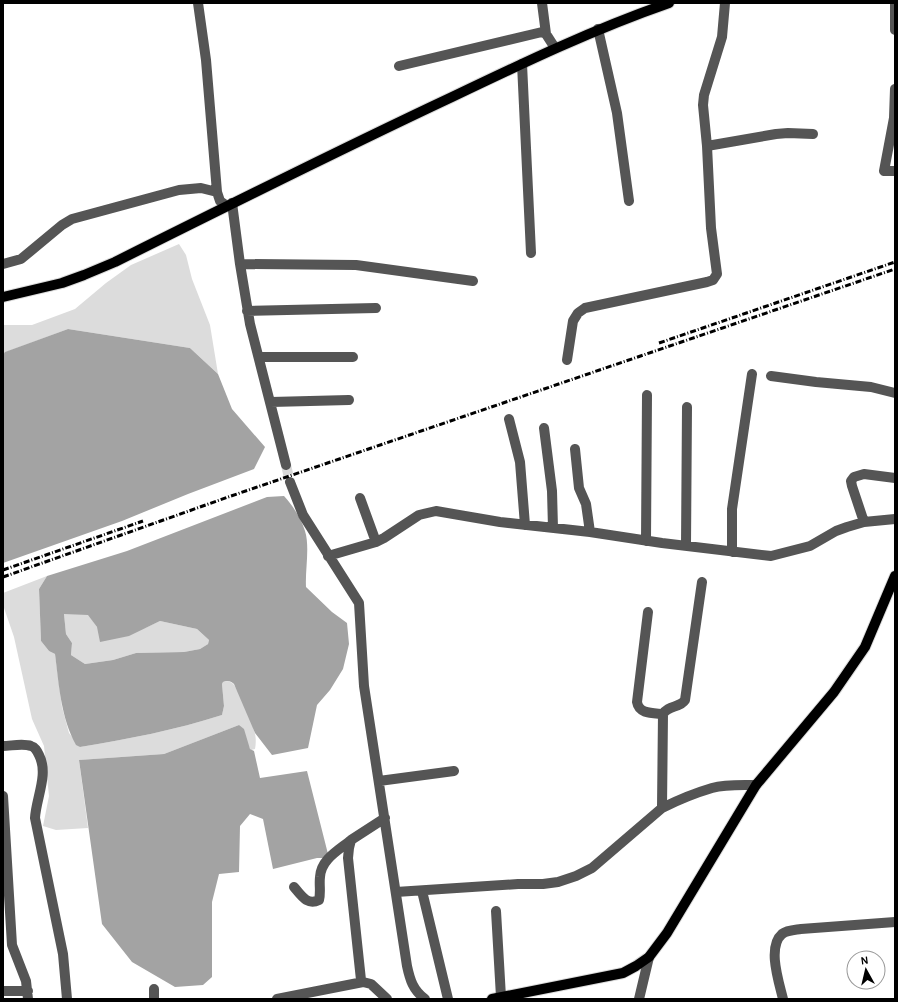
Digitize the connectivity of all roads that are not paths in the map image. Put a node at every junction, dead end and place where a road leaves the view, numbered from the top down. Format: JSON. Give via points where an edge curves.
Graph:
{"nodes":[{"id":1,"x":198,"y":3,"type":"edge"},
{"id":2,"x":542,"y":3,"type":"edge"},
{"id":3,"x":668,"y":3,"type":"edge"},
{"id":4,"x":725,"y":3,"type":"edge"},
{"id":5,"x":895,"y":3,"type":"edge"},
{"id":6,"x":598,"y":30,"type":"junction"},
{"id":7,"x":895,"y":30,"type":"edge"},
{"id":8,"x":546,"y":34,"type":"junction"},
{"id":9,"x":555,"y":48,"type":"junction"},
{"id":10,"x":522,"y":64,"type":"junction"},
{"id":11,"x":399,"y":66,"type":"dead end"},
{"id":12,"x":895,"y":89,"type":"edge"},
{"id":13,"x":813,"y":134,"type":"dead end"},
{"id":14,"x":707,"y":146,"type":"junction"},
{"id":15,"x":895,"y":171,"type":"edge"},
{"id":16,"x":217,"y":192,"type":"junction"},
{"id":17,"x":629,"y":201,"type":"dead end"},
{"id":18,"x":229,"y":205,"type":"junction"},
{"id":19,"x":532,"y":253,"type":"dead end"},
{"id":20,"x":3,"y":264,"type":"edge"},
{"id":21,"x":240,"y":264,"type":"junction"},
{"id":22,"x":473,"y":281,"type":"dead end"},
{"id":23,"x":3,"y":297,"type":"edge"},
{"id":24,"x":376,"y":308,"type":"dead end"},
{"id":25,"x":247,"y":311,"type":"junction"},
{"id":26,"x":259,"y":357,"type":"junction"},
{"id":27,"x":353,"y":357,"type":"dead end"},
{"id":28,"x":567,"y":360,"type":"dead end"},
{"id":29,"x":752,"y":374,"type":"dead end"},
{"id":30,"x":771,"y":376,"type":"dead end"},
{"id":31,"x":895,"y":392,"type":"edge"},
{"id":32,"x":648,"y":395,"type":"dead end"},
{"id":33,"x":349,"y":400,"type":"dead end"},
{"id":34,"x":271,"y":402,"type":"junction"},
{"id":35,"x":687,"y":407,"type":"dead end"},
{"id":36,"x":509,"y":419,"type":"dead end"},
{"id":37,"x":544,"y":428,"type":"dead end"},
{"id":38,"x":575,"y":449,"type":"dead end"},
{"id":39,"x":286,"y":465,"type":"tunnel mouth"},
{"id":40,"x":895,"y":478,"type":"edge"},
{"id":41,"x":290,"y":482,"type":"tunnel mouth"},
{"id":42,"x":360,"y":498,"type":"dead end"},
{"id":43,"x":895,"y":519,"type":"edge"},
{"id":44,"x":864,"y":522,"type":"junction"},
{"id":45,"x":525,"y":525,"type":"junction"},
{"id":46,"x":553,"y":528,"type":"junction"},
{"id":47,"x":590,"y":532,"type":"junction"},
{"id":48,"x":646,"y":541,"type":"junction"},
{"id":49,"x":376,"y":542,"type":"junction"},
{"id":50,"x":686,"y":546,"type":"junction"},
{"id":51,"x":732,"y":552,"type":"junction"},
{"id":52,"x":328,"y":556,"type":"junction"},
{"id":53,"x":895,"y":576,"type":"edge"},
{"id":54,"x":702,"y":582,"type":"dead end"},
{"id":55,"x":648,"y":612,"type":"dead end"},
{"id":56,"x":663,"y":714,"type":"junction"},
{"id":57,"x":3,"y":746,"type":"edge"},
{"id":58,"x":454,"y":772,"type":"dead end"},
{"id":59,"x":379,"y":780,"type":"junction"},
{"id":60,"x":756,"y":785,"type":"junction"},
{"id":61,"x":3,"y":796,"type":"edge"},
{"id":62,"x":662,"y":808,"type":"junction"},
{"id":63,"x":385,"y":818,"type":"junction"},
{"id":64,"x":351,"y":840,"type":"junction"},
{"id":65,"x":6,"y":882,"type":"edge"},
{"id":66,"x":294,"y":887,"type":"dead end"},
{"id":67,"x":422,"y":891,"type":"junction"},
{"id":68,"x":396,"y":892,"type":"junction"},
{"id":69,"x":496,"y":912,"type":"dead end"},
{"id":70,"x":895,"y":922,"type":"edge"},
{"id":71,"x":7,"y":933,"type":"edge"},
{"id":72,"x":649,"y":957,"type":"junction"},
{"id":73,"x":362,"y":982,"type":"junction"},
{"id":74,"x":3,"y":991,"type":"edge"},
{"id":75,"x":28,"y":995,"type":"edge"},
{"id":76,"x":496,"y":998,"type":"edge"},
{"id":77,"x":67,"y":999,"type":"edge"},
{"id":78,"x":277,"y":999,"type":"edge"},
{"id":79,"x":387,"y":999,"type":"edge"},
{"id":80,"x":425,"y":999,"type":"edge"},
{"id":81,"x":448,"y":999,"type":"edge"},
{"id":82,"x":639,"y":999,"type":"edge"},
{"id":83,"x":783,"y":999,"type":"edge"}],
"edges":[{"from":1,"to":16,"type":"street","via":[[206,60]]},
{"from":2,"to":8,"type":"street"},
{"from":3,"to":6,"type":"main road"},
{"from":4,"to":14,"type":"street","via":[[722,37],[704,95],[703,116]]},
{"from":5,"to":7,"type":"street"},
{"from":6,"to":9,"type":"main road"},
{"from":6,"to":17,"type":"street","via":[[617,112]]},
{"from":8,"to":9,"type":"street"},
{"from":8,"to":11,"type":"street","via":[[535,33]]},
{"from":9,"to":10,"type":"main road"},
{"from":10,"to":18,"type":"main road"},
{"from":10,"to":19,"type":"street"},
{"from":12,"to":15,"type":"street","via":[[894,118],[884,171]]},
{"from":13,"to":14,"type":"street","via":[[776,134]]},
{"from":14,"to":28,"type":"street","via":[[711,228],[717,274],[713,280],[707,282],[585,308],[573,321]]},
{"from":16,"to":18,"type":"street","via":[[220,201]]},
{"from":16,"to":20,"type":"street","via":[[201,188],[179,190],[72,219],[21,259]]},
{"from":18,"to":21,"type":"street"},
{"from":18,"to":23,"type":"main road","via":[[84,276]]},
{"from":21,"to":22,"type":"street","via":[[356,265]]},
{"from":21,"to":25,"type":"street"},
{"from":24,"to":25,"type":"street"},
{"from":25,"to":26,"type":"street"},
{"from":26,"to":27,"type":"street"},
{"from":26,"to":34,"type":"street"},
{"from":29,"to":51,"type":"street","via":[[732,509]]},
{"from":30,"to":31,"type":"street","via":[[872,387]]},
{"from":32,"to":48,"type":"street"},
{"from":33,"to":34,"type":"street"},
{"from":34,"to":39,"type":"street"},
{"from":35,"to":50,"type":"street"},
{"from":36,"to":45,"type":"street","via":[[520,462]]},
{"from":37,"to":46,"type":"street","via":[[552,490]]},
{"from":38,"to":47,"type":"street","via":[[579,488],[586,504]]},
{"from":40,"to":44,"type":"street","via":[[864,474],[854,477],[851,481]]},
{"from":41,"to":52,"type":"street","via":[[303,516]]},
{"from":42,"to":49,"type":"street"},
{"from":43,"to":44,"type":"street"},
{"from":44,"to":51,"type":"street","via":[[836,531],[810,546],[782,554],[771,556]]},
{"from":45,"to":46,"type":"street"},
{"from":45,"to":49,"type":"street","via":[[436,511],[419,515]]},
{"from":46,"to":47,"type":"street"},
{"from":47,"to":48,"type":"street"},
{"from":48,"to":50,"type":"street"},
{"from":49,"to":52,"type":"street"},
{"from":50,"to":51,"type":"street"},
{"from":52,"to":59,"type":"street","via":[[359,603],[364,686]]},
{"from":53,"to":60,"type":"main road","via":[[865,647],[834,692]]},
{"from":54,"to":56,"type":"street","via":[[685,700]]},
{"from":55,"to":56,"type":"street","via":[[637,702],[638,708],[642,711]]},
{"from":56,"to":62,"type":"street"},
{"from":57,"to":77,"type":"street","via":[[31,746],[42,762],[35,818],[63,954]]},
{"from":58,"to":59,"type":"street"},
{"from":59,"to":63,"type":"street"},
{"from":60,"to":62,"type":"street","via":[[712,788]]},
{"from":60,"to":72,"type":"main road","via":[[667,933]]},
{"from":61,"to":65,"type":"street"},
{"from":62,"to":67,"type":"street","via":[[592,868],[576,876],[543,884]]},
{"from":63,"to":64,"type":"street"},
{"from":63,"to":68,"type":"street"},
{"from":64,"to":66,"type":"street","via":[[323,866],[319,900],[308,901]]},
{"from":64,"to":73,"type":"street","via":[[348,858]]},
{"from":65,"to":71,"type":"street"},
{"from":67,"to":68,"type":"street"},
{"from":67,"to":81,"type":"street"},
{"from":68,"to":80,"type":"street","via":[[409,976],[415,990]]},
{"from":69,"to":76,"type":"street"},
{"from":70,"to":83,"type":"street","via":[[801,929],[783,934],[777,941],[775,950]]},
{"from":71,"to":75,"type":"street","via":[[24,974]]},
{"from":72,"to":76,"type":"main road","via":[[623,972]]},
{"from":72,"to":82,"type":"street"},
{"from":73,"to":78,"type":"street"},
{"from":73,"to":79,"type":"street","via":[[371,984]]},
{"from":74,"to":75,"type":"street"}]}
